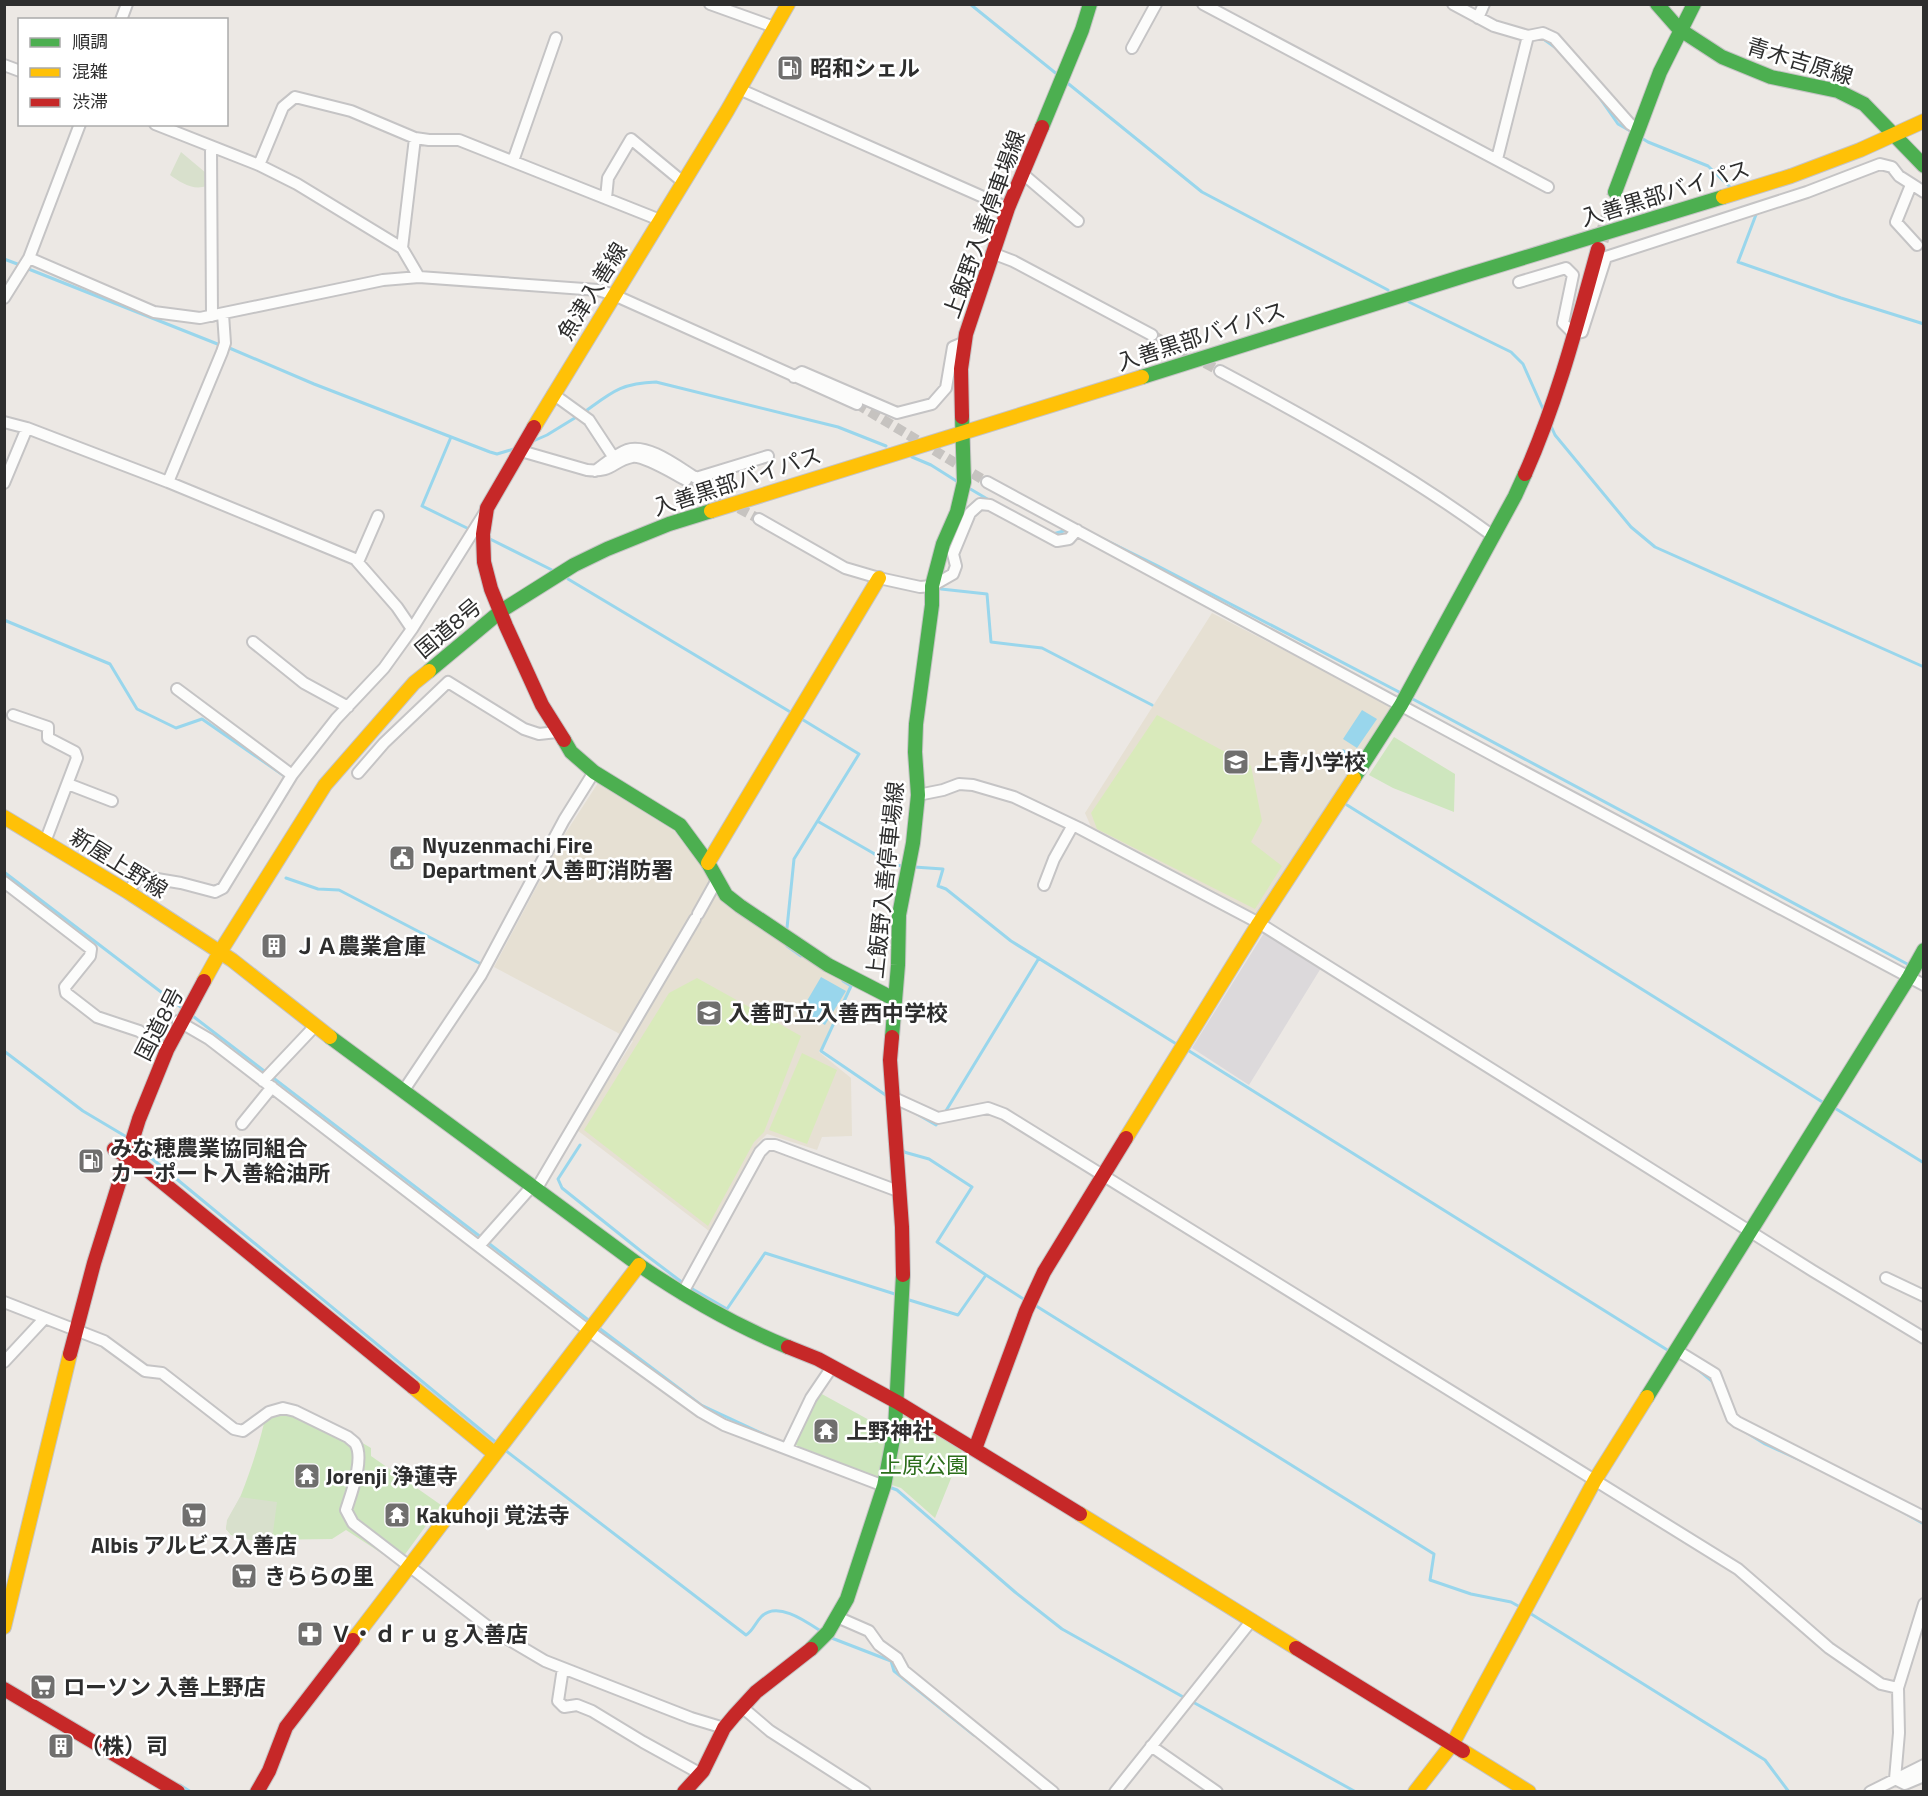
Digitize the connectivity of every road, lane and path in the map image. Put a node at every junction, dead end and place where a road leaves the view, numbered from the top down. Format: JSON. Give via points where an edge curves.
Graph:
{"nodes":[{"id":1,"x":710,"y":4,"type":"edge"},
{"id":2,"x":788,"y":4,"type":"edge"},
{"id":3,"x":1090,"y":4,"type":"edge"},
{"id":4,"x":1156,"y":4,"type":"edge"},
{"id":5,"x":1203,"y":4,"type":"edge"},
{"id":6,"x":1453,"y":4,"type":"edge"},
{"id":7,"x":1484,"y":4,"type":"edge"},
{"id":8,"x":1657,"y":4,"type":"edge"},
{"id":9,"x":1694,"y":4,"type":"edge"},
{"id":10,"x":1478,"y":18,"type":"junction"},
{"id":11,"x":774,"y":27,"type":"junction"},
{"id":12,"x":1680,"y":29,"type":"junction"},
{"id":13,"x":1528,"y":36,"type":"junction"},
{"id":14,"x":556,"y":38,"type":"dead end"},
{"id":15,"x":1132,"y":48,"type":"dead end"},
{"id":16,"x":739,"y":89,"type":"junction"},
{"id":17,"x":1923,"y":121,"type":"edge"},
{"id":18,"x":79,"y":126,"type":"edge"},
{"id":19,"x":160,"y":126,"type":"edge"},
{"id":20,"x":1638,"y":129,"type":"junction"},
{"id":21,"x":1892,"y":135,"type":"junction"},
{"id":22,"x":415,"y":138,"type":"junction"},
{"id":23,"x":211,"y":147,"type":"junction"},
{"id":24,"x":1497,"y":159,"type":"junction"},
{"id":25,"x":513,"y":160,"type":"junction"},
{"id":26,"x":259,"y":165,"type":"junction"},
{"id":27,"x":1923,"y":166,"type":"edge"},
{"id":28,"x":1023,"y":174,"type":"junction"},
{"id":29,"x":683,"y":182,"type":"junction"},
{"id":30,"x":1911,"y":185,"type":"junction"},
{"id":31,"x":1548,"y":187,"type":"dead end"},
{"id":32,"x":1615,"y":192,"type":"tunnel mouth"},
{"id":33,"x":1923,"y":192,"type":"edge"},
{"id":34,"x":606,"y":198,"type":"junction"},
{"id":35,"x":1008,"y":208,"type":"junction"},
{"id":36,"x":660,"y":220,"type":"junction"},
{"id":37,"x":1078,"y":221,"type":"dead end"},
{"id":38,"x":1917,"y":245,"type":"dead end"},
{"id":39,"x":402,"y":248,"type":"junction"},
{"id":40,"x":1598,"y":249,"type":"tunnel mouth"},
{"id":41,"x":992,"y":254,"type":"junction"},
{"id":42,"x":29,"y":258,"type":"junction"},
{"id":43,"x":419,"y":277,"type":"junction"},
{"id":44,"x":1519,"y":282,"type":"dead end"},
{"id":45,"x":614,"y":295,"type":"junction"},
{"id":46,"x":4,"y":298,"type":"edge"},
{"id":47,"x":224,"y":314,"type":"junction"},
{"id":48,"x":212,"y":316,"type":"junction"},
{"id":49,"x":1574,"y":334,"type":"junction"},
{"id":50,"x":1152,"y":335,"type":"tunnel mouth"},
{"id":51,"x":964,"y":342,"type":"junction"},
{"id":52,"x":1220,"y":371,"type":"tunnel mouth"},
{"id":53,"x":794,"y":377,"type":"junction"},
{"id":54,"x":553,"y":394,"type":"junction"},
{"id":55,"x":858,"y":405,"type":"tunnel mouth"},
{"id":56,"x":4,"y":422,"type":"edge"},
{"id":57,"x":27,"y":428,"type":"junction"},
{"id":58,"x":962,"y":433,"type":"junction"},
{"id":59,"x":521,"y":451,"type":"junction"},
{"id":60,"x":768,"y":456,"type":"dead end"},
{"id":61,"x":614,"y":458,"type":"junction"},
{"id":62,"x":595,"y":471,"type":"junction"},
{"id":63,"x":686,"y":480,"type":"tunnel mouth"},
{"id":64,"x":168,"y":482,"type":"junction"},
{"id":65,"x":987,"y":482,"type":"tunnel mouth"},
{"id":66,"x":4,"y":483,"type":"edge"},
{"id":67,"x":488,"y":508,"type":"junction"},
{"id":68,"x":378,"y":516,"type":"dead end"},
{"id":69,"x":759,"y":519,"type":"tunnel mouth"},
{"id":70,"x":1077,"y":530,"type":"junction"},
{"id":71,"x":1493,"y":536,"type":"junction"},
{"id":72,"x":358,"y":562,"type":"junction"},
{"id":73,"x":879,"y":578,"type":"junction"},
{"id":74,"x":932,"y":586,"type":"junction"},
{"id":75,"x":501,"y":611,"type":"junction"},
{"id":76,"x":469,"y":620,"type":"dead end"},
{"id":77,"x":412,"y":628,"type":"junction"},
{"id":78,"x":253,"y":642,"type":"dead end"},
{"id":79,"x":415,"y":664,"type":"dead end"},
{"id":80,"x":177,"y":689,"type":"dead end"},
{"id":81,"x":379,"y":702,"type":"dead end"},
{"id":82,"x":1401,"y":705,"type":"junction"},
{"id":83,"x":348,"y":707,"type":"junction"},
{"id":84,"x":12,"y":715,"type":"dead end"},
{"id":85,"x":557,"y":732,"type":"junction"},
{"id":86,"x":336,"y":751,"type":"dead end"},
{"id":87,"x":594,"y":772,"type":"junction"},
{"id":88,"x":358,"y":773,"type":"dead end"},
{"id":89,"x":292,"y":776,"type":"junction"},
{"id":90,"x":68,"y":784,"type":"junction"},
{"id":91,"x":918,"y":795,"type":"junction"},
{"id":92,"x":112,"y":801,"type":"dead end"},
{"id":93,"x":4,"y":817,"type":"edge"},
{"id":94,"x":1073,"y":825,"type":"junction"},
{"id":95,"x":45,"y":842,"type":"junction"},
{"id":96,"x":708,"y":863,"type":"junction"},
{"id":97,"x":717,"y":880,"type":"junction"},
{"id":98,"x":4,"y":882,"type":"edge"},
{"id":99,"x":1044,"y":885,"type":"dead end"},
{"id":100,"x":128,"y":892,"type":"junction"},
{"id":101,"x":1259,"y":923,"type":"junction"},
{"id":102,"x":216,"y":950,"type":"junction"},
{"id":103,"x":1923,"y":950,"type":"edge"},
{"id":104,"x":1909,"y":977,"type":"junction"},
{"id":105,"x":1923,"y":985,"type":"edge"},
{"id":106,"x":894,"y":999,"type":"junction"},
{"id":107,"x":177,"y":1021,"type":"junction"},
{"id":108,"x":315,"y":1026,"type":"junction"},
{"id":109,"x":159,"y":1044,"type":"junction"},
{"id":110,"x":267,"y":1084,"type":"junction"},
{"id":111,"x":404,"y":1090,"type":"junction"},
{"id":112,"x":892,"y":1097,"type":"junction"},
{"id":113,"x":242,"y":1124,"type":"dead end"},
{"id":114,"x":117,"y":1155,"type":"junction"},
{"id":115,"x":1103,"y":1177,"type":"junction"},
{"id":116,"x":535,"y":1186,"type":"junction"},
{"id":117,"x":898,"y":1191,"type":"junction"},
{"id":118,"x":99,"y":1202,"type":"dead end"},
{"id":119,"x":1751,"y":1231,"type":"junction"},
{"id":120,"x":478,"y":1246,"type":"junction"},
{"id":121,"x":639,"y":1265,"type":"junction"},
{"id":122,"x":1886,"y":1278,"type":"dead end"},
{"id":123,"x":682,"y":1294,"type":"junction"},
{"id":124,"x":1923,"y":1296,"type":"edge"},
{"id":125,"x":4,"y":1302,"type":"edge"},
{"id":126,"x":44,"y":1319,"type":"junction"},
{"id":127,"x":72,"y":1327,"type":"junction"},
{"id":128,"x":589,"y":1330,"type":"junction"},
{"id":129,"x":1922,"y":1332,"type":"edge"},
{"id":130,"x":1676,"y":1350,"type":"junction"},
{"id":131,"x":4,"y":1362,"type":"edge"},
{"id":132,"x":832,"y":1366,"type":"junction"},
{"id":133,"x":897,"y":1402,"type":"junction"},
{"id":134,"x":787,"y":1448,"type":"junction"},
{"id":135,"x":975,"y":1449,"type":"junction"},
{"id":136,"x":495,"y":1454,"type":"junction"},
{"id":137,"x":1595,"y":1480,"type":"junction"},
{"id":138,"x":884,"y":1486,"type":"junction"},
{"id":139,"x":1923,"y":1517,"type":"edge"},
{"id":140,"x":410,"y":1567,"type":"junction"},
{"id":141,"x":4,"y":1584,"type":"edge"},
{"id":142,"x":1923,"y":1604,"type":"edge"},
{"id":143,"x":837,"y":1617,"type":"junction"},
{"id":144,"x":1252,"y":1620,"type":"junction"},
{"id":145,"x":4,"y":1627,"type":"edge"},
{"id":146,"x":562,"y":1668,"type":"junction"},
{"id":147,"x":1898,"y":1688,"type":"junction"},
{"id":148,"x":4,"y":1689,"type":"edge"},
{"id":149,"x":742,"y":1707,"type":"junction"},
{"id":150,"x":724,"y":1728,"type":"junction"},
{"id":151,"x":1453,"y":1743,"type":"junction"},
{"id":152,"x":1151,"y":1746,"type":"junction"},
{"id":153,"x":1923,"y":1765,"type":"edge"},
{"id":154,"x":701,"y":1774,"type":"junction"},
{"id":155,"x":1923,"y":1776,"type":"edge"},
{"id":156,"x":1895,"y":1779,"type":"junction"},
{"id":157,"x":178,"y":1791,"type":"edge"},
{"id":158,"x":257,"y":1791,"type":"edge"},
{"id":159,"x":684,"y":1791,"type":"edge"},
{"id":160,"x":865,"y":1791,"type":"edge"},
{"id":161,"x":1053,"y":1791,"type":"edge"},
{"id":162,"x":1115,"y":1791,"type":"edge"},
{"id":163,"x":1217,"y":1791,"type":"edge"},
{"id":164,"x":1415,"y":1791,"type":"edge"},
{"id":165,"x":1529,"y":1791,"type":"edge"},
{"id":166,"x":1870,"y":1791,"type":"edge"}],
"edges":[{"from":1,"to":11,"type":"street"},
{"from":2,"to":11,"type":"main road","name":"魚津入善線"},
{"from":3,"to":28,"type":"main road","name":"上飯野入善停車場線"},
{"from":4,"to":15,"type":"street"},
{"from":5,"to":24,"type":"street"},
{"from":6,"to":10,"type":"street"},
{"from":7,"to":10,"type":"street"},
{"from":8,"to":12,"type":"main road","name":"青木吉原線"},
{"from":9,"to":12,"type":"main road"},
{"from":10,"to":13,"type":"street"},
{"from":11,"to":16,"type":"main road","name":"魚津入善線"},
{"from":12,"to":20,"type":"main road"},
{"from":12,"to":21,"type":"main road","name":"青木吉原線","via":[[1746,68],[1838,91],[1855,99]]},
{"from":13,"to":20,"type":"street","via":[[1543,33],[1554,38]]},
{"from":13,"to":24,"type":"street"},
{"from":14,"to":25,"type":"street"},
{"from":16,"to":29,"type":"main road","name":"魚津入善線"},
{"from":16,"to":35,"type":"street"},
{"from":17,"to":21,"type":"main road","name":"入善黒部バイパス"},
{"from":18,"to":42,"type":"street"},
{"from":19,"to":23,"type":"street"},
{"from":20,"to":32,"type":"main road"},
{"from":21,"to":27,"type":"main road","name":"青木吉原線"},
{"from":21,"to":58,"type":"main road","name":"入善黒部バイパス","via":[[1791,176]]},
{"from":22,"to":25,"type":"street","via":[[459,140]]},
{"from":22,"to":26,"type":"street","via":[[351,111],[295,97],[283,107]]},
{"from":22,"to":39,"type":"street"},
{"from":23,"to":26,"type":"street"},
{"from":23,"to":48,"type":"street"},
{"from":24,"to":31,"type":"street"},
{"from":25,"to":34,"type":"street"},
{"from":26,"to":39,"type":"street"},
{"from":28,"to":35,"type":"main road","name":"上飯野入善停車場線"},
{"from":28,"to":37,"type":"street"},
{"from":29,"to":34,"type":"street","via":[[631,140],[608,178]]},
{"from":29,"to":36,"type":"main road","name":"魚津入善線"},
{"from":30,"to":33,"type":"street"},
{"from":30,"to":38,"type":"street","via":[[1896,222]]},
{"from":30,"to":49,"type":"street","via":[[1892,167],[1880,164],[1807,192],[1606,257],[1582,332]]},
{"from":34,"to":36,"type":"street"},
{"from":35,"to":41,"type":"main road","name":"上飯野入善停車場線"},
{"from":36,"to":45,"type":"main road","name":"魚津入善線"},
{"from":39,"to":43,"type":"street"},
{"from":40,"to":49,"type":"main road"},
{"from":41,"to":50,"type":"street","via":[[1013,261]]},
{"from":41,"to":51,"type":"main road","name":"上飯野入善停車場線"},
{"from":42,"to":46,"type":"street"},
{"from":42,"to":48,"type":"street","via":[[154,312]]},
{"from":43,"to":45,"type":"street","via":[[598,290]]},
{"from":43,"to":47,"type":"street","via":[[383,280]]},
{"from":44,"to":49,"type":"street","via":[[1566,268],[1573,275],[1563,323]]},
{"from":45,"to":53,"type":"street"},
{"from":45,"to":54,"type":"main road","name":"魚津入善線"},
{"from":47,"to":48,"type":"street"},
{"from":47,"to":64,"type":"street","via":[[225,343]]},
{"from":49,"to":71,"type":"main road","via":[[1535,451]]},
{"from":51,"to":53,"type":"street","via":[[953,347],[946,388],[932,404],[897,413],[802,372]]},
{"from":51,"to":58,"type":"main road","name":"上飯野入善停車場線"},
{"from":52,"to":71,"type":"street","via":[[1387,465]]},
{"from":53,"to":55,"type":"street"},
{"from":54,"to":59,"type":"main road","name":"魚津入善線"},
{"from":54,"to":61,"type":"street","via":[[589,420]]},
{"from":56,"to":57,"type":"street"},
{"from":57,"to":64,"type":"street"},
{"from":57,"to":66,"type":"street"},
{"from":58,"to":74,"type":"main road","name":"上飯野入善停車場線","via":[[964,482]]},
{"from":58,"to":75,"type":"main road","name":"入善黒部バイパス","via":[[669,524],[574,565]]},
{"from":59,"to":62,"type":"street"},
{"from":59,"to":67,"type":"main road","name":"魚津入善線"},
{"from":60,"to":61,"type":"street","via":[[696,478],[650,450],[625,450]]},
{"from":61,"to":62,"type":"street"},
{"from":62,"to":63,"type":"street","via":[[604,471],[633,457]]},
{"from":64,"to":72,"type":"street"},
{"from":65,"to":70,"type":"street"},
{"from":67,"to":75,"type":"main road","name":"魚津入善線","via":[[483,534],[484,562]]},
{"from":67,"to":77,"type":"street"},
{"from":68,"to":72,"type":"street"},
{"from":69,"to":73,"type":"street","via":[[845,568]]},
{"from":70,"to":74,"type":"street","via":[[1070,539],[1057,541],[990,505],[980,504],[970,513],[953,554],[953,574]]},
{"from":70,"to":82,"type":"street"},
{"from":71,"to":82,"type":"main road"},
{"from":72,"to":77,"type":"street"},
{"from":73,"to":74,"type":"street"},
{"from":73,"to":96,"type":"main road"},
{"from":74,"to":91,"type":"main road","name":"上飯野入善停車場線","via":[[916,724]]},
{"from":75,"to":76,"type":"main road","name":"国道8号"},
{"from":75,"to":85,"type":"main road","name":"魚津入善線"},
{"from":75,"to":102,"type":"main road","name":"国道8号","via":[[414,683],[325,785]]},
{"from":77,"to":83,"type":"street","via":[[384,668]]},
{"from":78,"to":83,"type":"street","via":[[304,682]]},
{"from":79,"to":81,"type":"main road","name":"国道8号"},
{"from":80,"to":89,"type":"street"},
{"from":82,"to":101,"type":"main road"},
{"from":82,"to":104,"type":"street"},
{"from":83,"to":89,"type":"street"},
{"from":84,"to":90,"type":"street","via":[[48,728],[48,738],[75,752],[77,758]]},
{"from":85,"to":87,"type":"main road","name":"魚津入善線","via":[[571,752]]},
{"from":85,"to":88,"type":"street","via":[[539,734],[524,729],[448,682]]},
{"from":86,"to":102,"type":"main road","name":"国道8号","via":[[315,777]]},
{"from":87,"to":96,"type":"main road","name":"魚津入善線","via":[[680,825]]},
{"from":87,"to":111,"type":"street","via":[[481,975]]},
{"from":89,"to":100,"type":"street","via":[[223,888],[215,892],[139,876]]},
{"from":90,"to":92,"type":"street"},
{"from":90,"to":95,"type":"street"},
{"from":91,"to":94,"type":"street","via":[[958,784],[973,785],[1014,797]]},
{"from":91,"to":106,"type":"main road","name":"上飯野入善停車場線","via":[[899,915]]},
{"from":93,"to":95,"type":"main road","name":"新屋上野線"},
{"from":94,"to":99,"type":"street"},
{"from":94,"to":101,"type":"street"},
{"from":95,"to":100,"type":"main road","name":"新屋上野線"},
{"from":96,"to":97,"type":"main road","name":"魚津入善線"},
{"from":97,"to":106,"type":"main road","name":"魚津入善線","via":[[726,895],[750,913],[828,965]]},
{"from":97,"to":116,"type":"street"},
{"from":98,"to":109,"type":"street","via":[[91,949],[90,956],[65,987],[66,993],[97,1017],[139,1031]]},
{"from":100,"to":102,"type":"main road","name":"新屋上野線"},
{"from":101,"to":115,"type":"main road"},
{"from":101,"to":119,"type":"street"},
{"from":102,"to":107,"type":"main road","name":"国道8号"},
{"from":102,"to":108,"type":"main road","name":"新屋上野線"},
{"from":103,"to":104,"type":"main road"},
{"from":104,"to":105,"type":"street"},
{"from":104,"to":119,"type":"main road"},
{"from":106,"to":112,"type":"main road","name":"上飯野入善停車場線"},
{"from":107,"to":109,"type":"main road","name":"国道8号"},
{"from":107,"to":110,"type":"street","via":[[209,1039]]},
{"from":107,"to":114,"type":"main road","name":"国道8号","via":[[139,1119]]},
{"from":108,"to":110,"type":"street"},
{"from":108,"to":111,"type":"main road","name":"新屋上野線"},
{"from":109,"to":114,"type":"main road","name":"国道8号"},
{"from":110,"to":113,"type":"street"},
{"from":110,"to":120,"type":"street"},
{"from":111,"to":116,"type":"main road","name":"新屋上野線"},
{"from":112,"to":115,"type":"street","via":[[938,1118],[988,1108],[1004,1114]]},
{"from":112,"to":117,"type":"main road","name":"上飯野入善停車場線"},
{"from":114,"to":127,"type":"main road","name":"国道8号"},
{"from":114,"to":136,"type":"main road","via":[[147,1169]]},
{"from":115,"to":135,"type":"main road","via":[[1040,1281]]},
{"from":115,"to":137,"type":"street"},
{"from":116,"to":120,"type":"street"},
{"from":116,"to":121,"type":"main road","name":"新屋上野線"},
{"from":117,"to":123,"type":"street","via":[[776,1145],[766,1145]]},
{"from":117,"to":133,"type":"main road","name":"上飯野入善停車場線","via":[[903,1270]]},
{"from":118,"to":127,"type":"main road","name":"国道8号"},
{"from":119,"to":129,"type":"street"},
{"from":119,"to":130,"type":"main road"},
{"from":120,"to":128,"type":"street"},
{"from":121,"to":123,"type":"main road","name":"新屋上野線"},
{"from":121,"to":128,"type":"main road"},
{"from":122,"to":124,"type":"street"},
{"from":123,"to":132,"type":"main road","name":"新屋上野線","via":[[747,1330]]},
{"from":125,"to":126,"type":"street"},
{"from":126,"to":127,"type":"street"},
{"from":126,"to":131,"type":"street"},
{"from":127,"to":140,"type":"street","via":[[104,1341],[145,1371],[162,1373],[234,1429],[243,1431],[269,1412],[283,1408],[348,1437],[357,1449],[358,1468],[346,1510],[348,1516]]},
{"from":127,"to":141,"type":"main road","name":"国道8号"},
{"from":127,"to":145,"type":"main road","name":"国道8号"},
{"from":128,"to":134,"type":"street","via":[[701,1412],[724,1425]]},
{"from":128,"to":136,"type":"main road"},
{"from":130,"to":137,"type":"main road"},
{"from":130,"to":139,"type":"street","via":[[1715,1374],[1737,1422]]},
{"from":132,"to":133,"type":"main road","name":"新屋上野線"},
{"from":132,"to":134,"type":"street","via":[[811,1398]]},
{"from":133,"to":135,"type":"main road","name":"新屋上野線"},
{"from":133,"to":138,"type":"main road","name":"上飯野入善停車場線"},
{"from":134,"to":138,"type":"street"},
{"from":135,"to":144,"type":"main road","name":"新屋上野線"},
{"from":136,"to":140,"type":"main road"},
{"from":137,"to":147,"type":"street","via":[[1738,1569],[1829,1648],[1881,1684]]},
{"from":137,"to":151,"type":"main road"},
{"from":138,"to":143,"type":"main road","name":"上飯野入善停車場線","via":[[851,1588]]},
{"from":140,"to":146,"type":"street","via":[[491,1629]]},
{"from":140,"to":158,"type":"main road","via":[[286,1727]]},
{"from":142,"to":147,"type":"street"},
{"from":143,"to":149,"type":"main road","name":"上飯野入善停車場線","via":[[820,1640]]},
{"from":143,"to":161,"type":"street","via":[[869,1631],[879,1645],[897,1658],[904,1671]]},
{"from":144,"to":151,"type":"main road","name":"新屋上野線"},
{"from":144,"to":152,"type":"street"},
{"from":146,"to":150,"type":"street"},
{"from":146,"to":154,"type":"street","via":[[558,1701],[564,1707],[576,1704],[592,1711]]},
{"from":147,"to":156,"type":"street"},
{"from":148,"to":157,"type":"main road"},
{"from":149,"to":150,"type":"main road","name":"上飯野入善停車場線"},
{"from":149,"to":160,"type":"street","via":[[770,1731]]},
{"from":150,"to":154,"type":"main road","name":"上飯野入善停車場線"},
{"from":151,"to":164,"type":"main road"},
{"from":151,"to":165,"type":"main road","name":"新屋上野線"},
{"from":152,"to":162,"type":"street"},
{"from":152,"to":163,"type":"street"},
{"from":153,"to":156,"type":"street"},
{"from":154,"to":159,"type":"main road","name":"上飯野入善停車場線"},
{"from":155,"to":156,"type":"street","via":[[1905,1784]]},
{"from":156,"to":166,"type":"street"}]}
